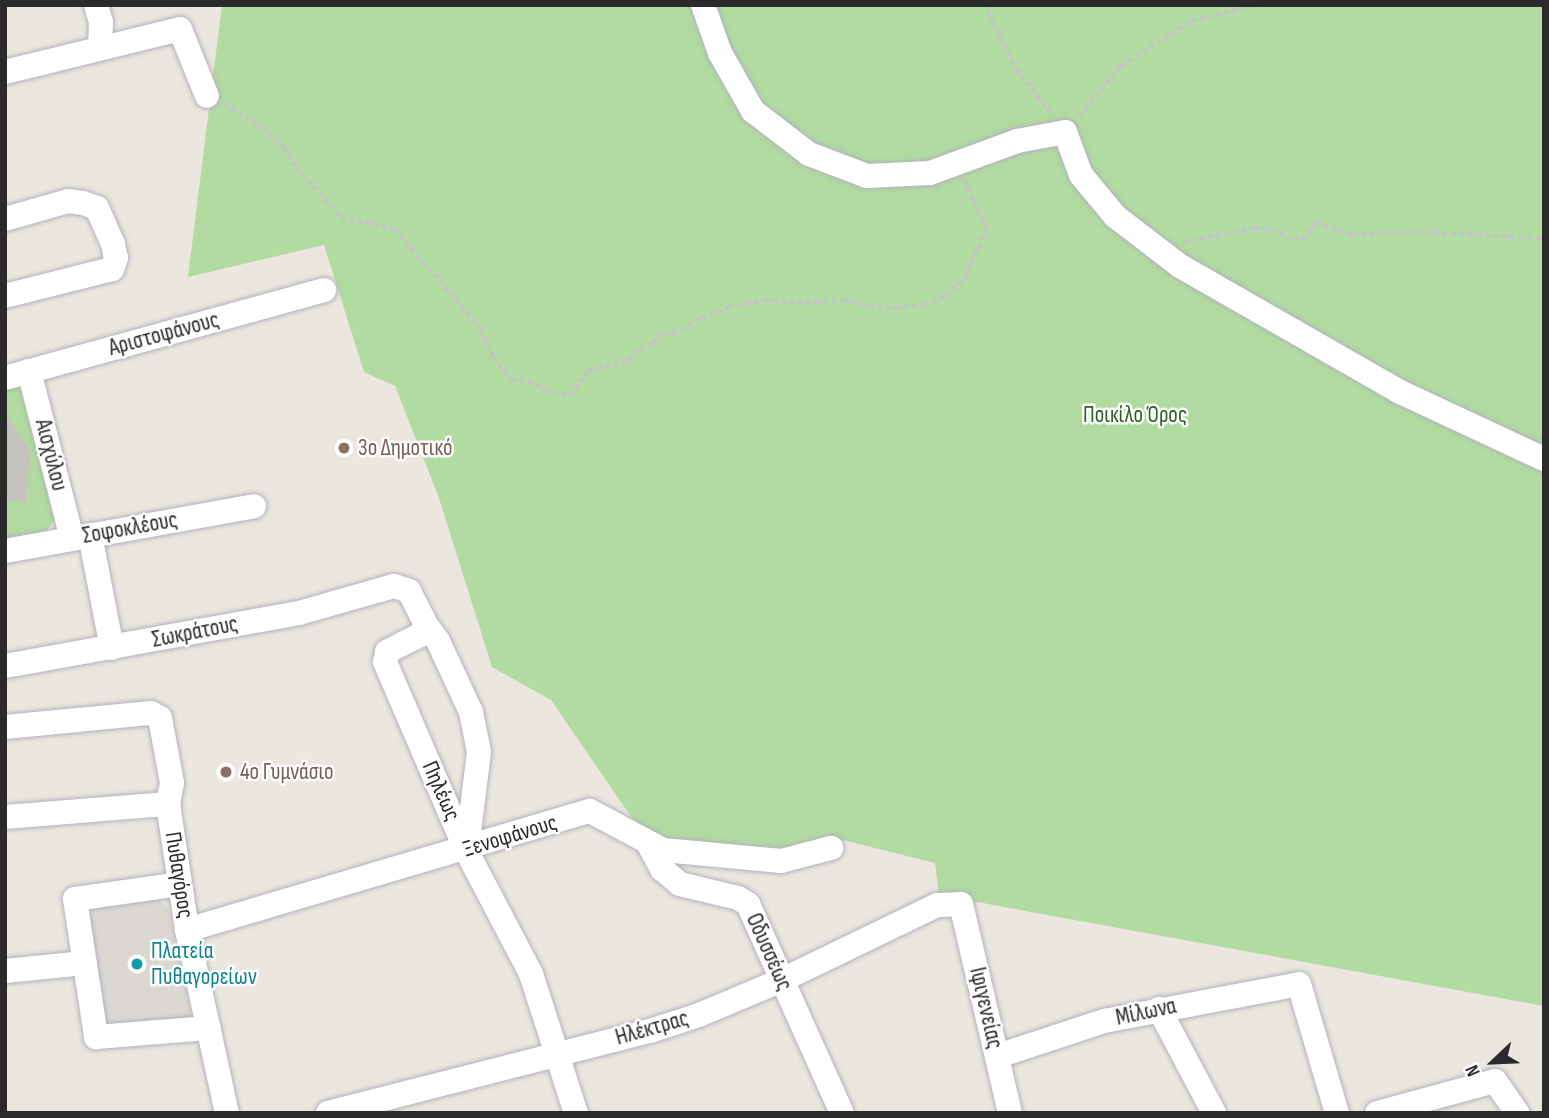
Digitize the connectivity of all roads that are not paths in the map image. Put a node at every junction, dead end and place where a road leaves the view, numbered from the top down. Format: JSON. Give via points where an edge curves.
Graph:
{"nodes":[{"id":1,"x":96,"y":5,"type":"edge"},
{"id":2,"x":703,"y":5,"type":"edge"},
{"id":3,"x":100,"y":48,"type":"junction"},
{"id":4,"x":5,"y":72,"type":"edge"},
{"id":5,"x":207,"y":96,"type":"road end"},
{"id":6,"x":5,"y":219,"type":"edge"},
{"id":7,"x":324,"y":290,"type":"dead end"},
{"id":8,"x":5,"y":296,"type":"edge"},
{"id":9,"x":29,"y":372,"type":"junction"},
{"id":10,"x":5,"y":378,"type":"edge"},
{"id":11,"x":1544,"y":459,"type":"edge"},
{"id":12,"x":254,"y":506,"type":"dead end"},
{"id":13,"x":81,"y":536,"type":"junction"},
{"id":14,"x":5,"y":551,"type":"edge"},
{"id":15,"x":426,"y":625,"type":"junction"},
{"id":16,"x":112,"y":648,"type":"junction"},
{"id":17,"x":5,"y":666,"type":"edge"},
{"id":18,"x":5,"y":727,"type":"edge"},
{"id":19,"x":168,"y":804,"type":"junction"},
{"id":20,"x":5,"y":817,"type":"edge"},
{"id":21,"x":648,"y":843,"type":"junction"},
{"id":22,"x":831,"y":848,"type":"dead end"},
{"id":23,"x":467,"y":850,"type":"junction"},
{"id":24,"x":180,"y":884,"type":"junction"},
{"id":25,"x":961,"y":904,"type":"joint"},
{"id":26,"x":187,"y":930,"type":"junction"},
{"id":27,"x":85,"y":963,"type":"junction"},
{"id":28,"x":5,"y":971,"type":"edge"},
{"id":29,"x":780,"y":981,"type":"junction"},
{"id":30,"x":1159,"y":1009,"type":"junction"},
{"id":31,"x":209,"y":1028,"type":"junction"},
{"id":32,"x":556,"y":1054,"type":"junction"},
{"id":33,"x":998,"y":1056,"type":"junction"},
{"id":34,"x":227,"y":1113,"type":"edge"},
{"id":35,"x":328,"y":1113,"type":"edge"},
{"id":36,"x":576,"y":1113,"type":"edge"},
{"id":37,"x":842,"y":1113,"type":"edge"},
{"id":38,"x":1010,"y":1113,"type":"edge"},
{"id":39,"x":1214,"y":1113,"type":"edge"},
{"id":40,"x":1337,"y":1113,"type":"edge"},
{"id":41,"x":1377,"y":1113,"type":"edge"},
{"id":42,"x":1517,"y":1113,"type":"edge"}],
"edges":[{"from":1,"to":3,"type":"street"},
{"from":2,"to":11,"type":"street","via":[[720,53],[753,111],[809,154],[867,176],[930,173],[1017,141],[1065,132],[1081,175],[1115,216],[1180,266],[1398,391]]},
{"from":3,"to":4,"type":"street"},
{"from":3,"to":5,"type":"street","via":[[180,29]]},
{"from":6,"to":8,"type":"street","via":[[68,201],[97,208],[116,258],[112,269]]},
{"from":7,"to":9,"type":"street","name":"Αριστοφάνους"},
{"from":9,"to":10,"type":"street","name":"Αριστοφάνους"},
{"from":9,"to":13,"type":"street","name":"Αισχύλου"},
{"from":12,"to":13,"type":"street","name":"Σοφοκλέους"},
{"from":13,"to":14,"type":"street","name":"Σοφοκλέους"},
{"from":13,"to":16,"type":"street","name":"Αισχύλου"},
{"from":15,"to":16,"type":"street","name":"Σωκράτους","via":[[409,591],[394,586],[299,613]]},
{"from":15,"to":23,"type":"street","via":[[471,712],[479,752]]},
{"from":15,"to":23,"type":"street","name":"Πηλέως","via":[[421,635],[387,652],[385,662]]},
{"from":16,"to":17,"type":"street","name":"Σωκράτους"},
{"from":18,"to":19,"type":"street","name":"Πυθαγόρος","via":[[151,713],[160,718],[172,783]]},
{"from":19,"to":20,"type":"street"},
{"from":19,"to":24,"type":"street","name":"Πυθαγόρος"},
{"from":21,"to":22,"type":"street","name":"Ξενοφάνους","via":[[663,850],[781,861]]},
{"from":21,"to":23,"type":"street","name":"Ξενοφάνους","via":[[590,811]]},
{"from":21,"to":29,"type":"street","name":"Οδυσσέως","via":[[662,869],[680,884],[748,904]]},
{"from":23,"to":26,"type":"street","name":"Ξενοφάνους"},
{"from":23,"to":32,"type":"street","name":"Πηλέως","via":[[531,974]]},
{"from":24,"to":26,"type":"street","name":"Πυθαγόρος"},
{"from":24,"to":27,"type":"street","via":[[75,899]]},
{"from":25,"to":29,"type":"street","name":"Ηλέκτρας","via":[[937,905]]},
{"from":25,"to":33,"type":"street","name":"Ιφιγενείας"},
{"from":26,"to":31,"type":"street","name":"Πυθαγόρος"},
{"from":27,"to":28,"type":"street"},
{"from":27,"to":31,"type":"street","via":[[96,1037]]},
{"from":29,"to":32,"type":"street","name":"Ηλέκτρας","via":[[674,1023]]},
{"from":29,"to":37,"type":"street","name":"Οδυσσέως"},
{"from":30,"to":33,"type":"street","name":"Μίλωνα","via":[[1104,1021]]},
{"from":30,"to":39,"type":"street"},
{"from":30,"to":40,"type":"street","name":"Μίλωνα","via":[[1299,984]]},
{"from":31,"to":34,"type":"street","name":"Πυθαγόρος"},
{"from":32,"to":35,"type":"street","name":"Ηλέκτρας"},
{"from":32,"to":36,"type":"street","name":"Πηλέως"},
{"from":33,"to":38,"type":"street","name":"Ιφιγενείας"},
{"from":41,"to":42,"type":"street","via":[[1495,1081]]}]}
